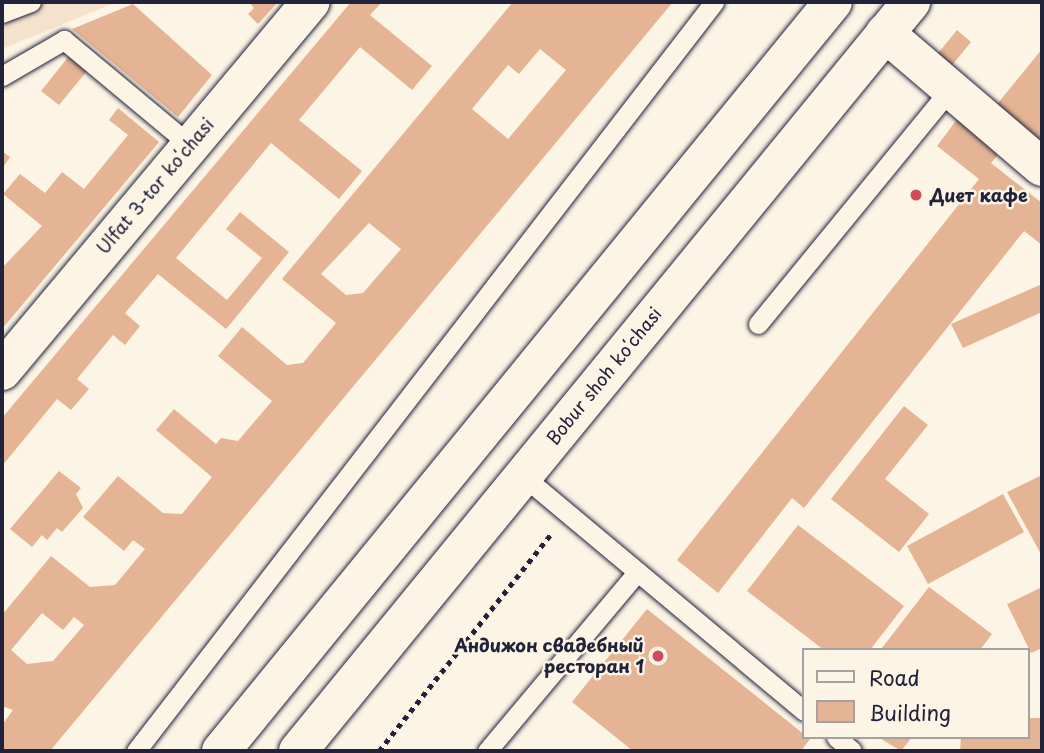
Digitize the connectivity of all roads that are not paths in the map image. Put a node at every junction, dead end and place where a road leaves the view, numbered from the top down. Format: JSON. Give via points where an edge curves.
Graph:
{"nodes":[{"id":1,"x":31,"y":2,"type":"edge"},
{"id":2,"x":310,"y":2,"type":"edge"},
{"id":3,"x":714,"y":2,"type":"edge"},
{"id":4,"x":911,"y":2,"type":"edge"},
{"id":5,"x":824,"y":5,"type":"edge"},
{"id":6,"x":2,"y":13,"type":"edge"},
{"id":7,"x":885,"y":33,"type":"junction"},
{"id":8,"x":2,"y":76,"type":"edge"},
{"id":9,"x":951,"y":88,"type":"junction"},
{"id":10,"x":190,"y":145,"type":"junction"},
{"id":11,"x":1042,"y":167,"type":"edge"},
{"id":12,"x":758,"y":324,"type":"dead end"},
{"id":13,"x":2,"y":371,"type":"edge"},
{"id":14,"x":523,"y":476,"type":"junction"},
{"id":15,"x":637,"y":572,"type":"junction"},
{"id":16,"x":802,"y":709,"type":"edge"},
{"id":17,"x":838,"y":739,"type":"edge"},
{"id":18,"x":136,"y":751,"type":"edge"},
{"id":19,"x":221,"y":751,"type":"edge"},
{"id":20,"x":298,"y":751,"type":"edge"},
{"id":21,"x":487,"y":751,"type":"edge"},
{"id":22,"x":852,"y":751,"type":"edge"}],
"edges":[{"from":1,"to":6,"type":"lane"},
{"from":2,"to":10,"type":"main road","name":"Ulfat 3-tor koʻchasi"},
{"from":3,"to":18,"type":"lane"},
{"from":4,"to":7,"type":"main road","name":"Bobur shoh koʻchasi"},
{"from":5,"to":19,"type":"main road"},
{"from":7,"to":9,"type":"main road"},
{"from":7,"to":14,"type":"main road","name":"Bobur shoh koʻchasi"},
{"from":8,"to":10,"type":"lane","via":[[64,40]]},
{"from":9,"to":11,"type":"main road"},
{"from":9,"to":12,"type":"lane"},
{"from":10,"to":13,"type":"main road","name":"Ulfat 3-tor koʻchasi"},
{"from":14,"to":15,"type":"lane"},
{"from":14,"to":20,"type":"main road","name":"Bobur shoh koʻchasi"},
{"from":15,"to":16,"type":"lane"},
{"from":15,"to":21,"type":"lane"},
{"from":17,"to":22,"type":"lane"}]}
